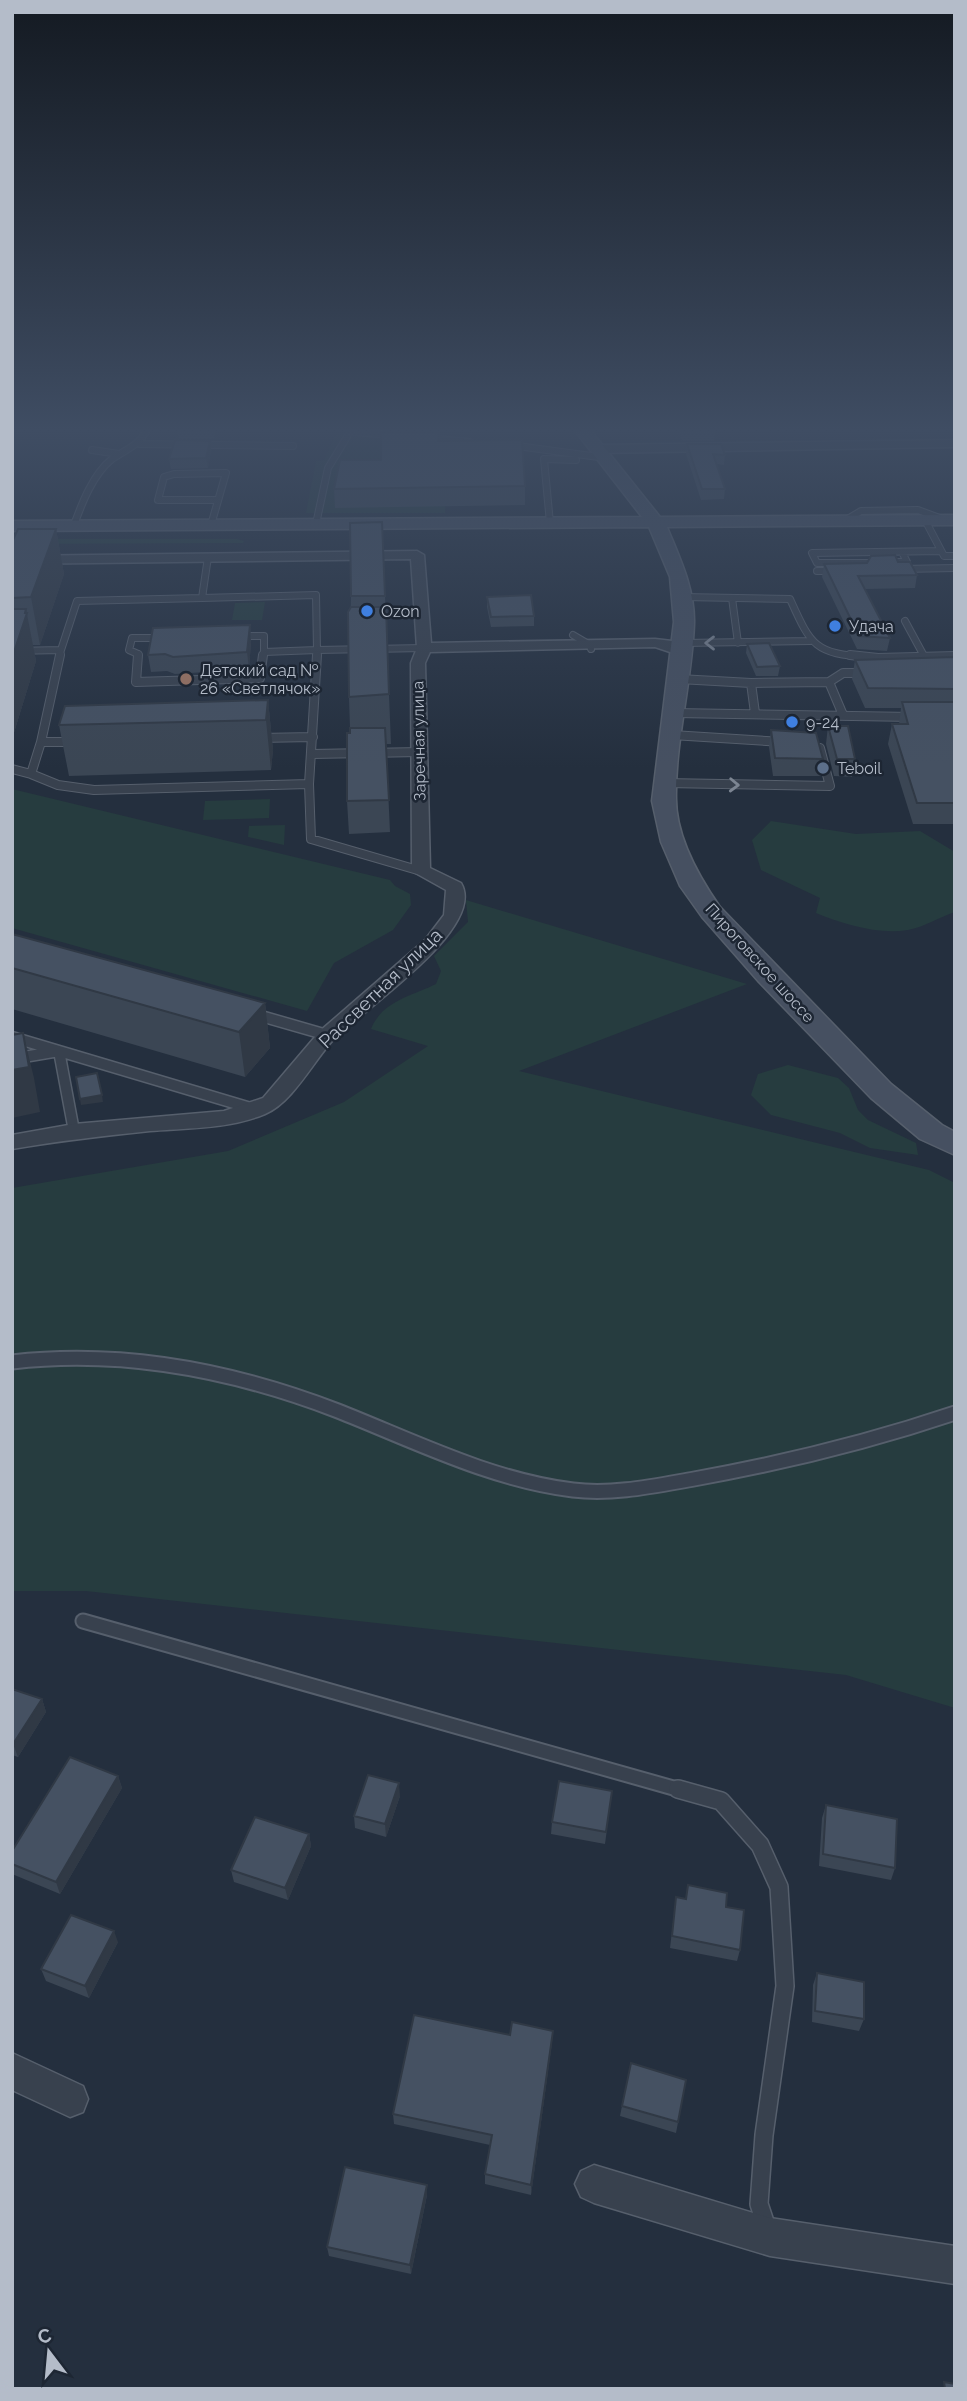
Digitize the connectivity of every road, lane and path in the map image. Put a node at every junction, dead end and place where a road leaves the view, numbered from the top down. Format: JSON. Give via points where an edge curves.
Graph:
{"nodes":[{"id":1,"x":666,"y":544,"type":"edge"},
{"id":2,"x":937,"y":544,"type":"edge"},
{"id":3,"x":941,"y":551,"type":"junction"},
{"id":4,"x":902,"y":552,"type":"junction"},
{"id":5,"x":955,"y":556,"type":"edge"},
{"id":6,"x":208,"y":557,"type":"junction"},
{"id":7,"x":12,"y":560,"type":"edge"},
{"id":8,"x":955,"y":568,"type":"edge"},
{"id":9,"x":817,"y":571,"type":"dead end"},
{"id":10,"x":683,"y":597,"type":"junction"},
{"id":11,"x":202,"y":598,"type":"junction"},
{"id":12,"x":732,"y":598,"type":"junction"},
{"id":13,"x":905,"y":621,"type":"dead end"},
{"id":14,"x":573,"y":635,"type":"dead end"},
{"id":15,"x":224,"y":637,"type":"edge"},
{"id":16,"x":172,"y":638,"type":"edge"},
{"id":17,"x":810,"y":641,"type":"junction"},
{"id":18,"x":738,"y":643,"type":"junction"},
{"id":19,"x":683,"y":644,"type":"junction"},
{"id":20,"x":591,"y":647,"type":"junction"},
{"id":21,"x":424,"y":648,"type":"junction"},
{"id":22,"x":61,"y":650,"type":"junction"},
{"id":23,"x":317,"y":650,"type":"junction"},
{"id":24,"x":12,"y":651,"type":"edge"},
{"id":25,"x":264,"y":652,"type":"junction"},
{"id":26,"x":923,"y":656,"type":"junction"},
{"id":27,"x":955,"y":656,"type":"edge"},
{"id":28,"x":871,"y":673,"type":"edge"},
{"id":29,"x":679,"y":679,"type":"junction"},
{"id":30,"x":829,"y":682,"type":"junction"},
{"id":31,"x":751,"y":683,"type":"junction"},
{"id":32,"x":755,"y":713,"type":"junction"},
{"id":33,"x":843,"y":715,"type":"junction"},
{"id":34,"x":927,"y":717,"type":"edge"},
{"id":35,"x":673,"y":724,"type":"junction"},
{"id":36,"x":313,"y":737,"type":"junction"},
{"id":37,"x":245,"y":738,"type":"edge"},
{"id":38,"x":82,"y":741,"type":"edge"},
{"id":39,"x":41,"y":742,"type":"junction"},
{"id":40,"x":792,"y":742,"type":"edge"},
{"id":41,"x":806,"y":743,"type":"edge"},
{"id":42,"x":420,"y":752,"type":"junction"},
{"id":43,"x":312,"y":754,"type":"junction"},
{"id":44,"x":12,"y":769,"type":"edge"},
{"id":45,"x":31,"y":774,"type":"junction"},
{"id":46,"x":665,"y":783,"type":"junction"},
{"id":47,"x":309,"y":784,"type":"junction"},
{"id":48,"x":421,"y":871,"type":"junction"},
{"id":49,"x":240,"y":1010,"type":"edge"},
{"id":50,"x":327,"y":1035,"type":"junction"},
{"id":51,"x":12,"y":1037,"type":"edge"},
{"id":52,"x":59,"y":1051,"type":"junction"},
{"id":53,"x":12,"y":1059,"type":"edge"},
{"id":54,"x":256,"y":1110,"type":"junction"},
{"id":55,"x":74,"y":1131,"type":"junction"},
{"id":56,"x":12,"y":1142,"type":"edge"},
{"id":57,"x":955,"y":1145,"type":"edge"},
{"id":58,"x":12,"y":1362,"type":"edge"},
{"id":59,"x":955,"y":1413,"type":"edge"},
{"id":60,"x":83,"y":1621,"type":"dead end"},
{"id":61,"x":12,"y":2071,"type":"edge"},
{"id":62,"x":70,"y":2099,"type":"dead end"},
{"id":63,"x":594,"y":2184,"type":"dead end"},
{"id":64,"x":770,"y":2237,"type":"junction"},
{"id":65,"x":955,"y":2265,"type":"edge"}],
"edges":[{"from":1,"to":10,"type":"main road","name":"Пироговское шоссе"},
{"from":2,"to":3,"type":"lane"},
{"from":3,"to":4,"type":"lane"},
{"from":3,"to":5,"type":"lane","via":[[944,556]]},
{"from":4,"to":4,"type":"lane","via":[[876,552],[812,553],[817,564],[907,562]]},
{"from":6,"to":7,"type":"street","name":"Заречная улица"},
{"from":6,"to":11,"type":"lane"},
{"from":6,"to":21,"type":"street","name":"Заречная улица","via":[[417,555]]},
{"from":8,"to":9,"type":"lane"},
{"from":10,"to":12,"type":"lane"},
{"from":10,"to":19,"type":"main road","name":"Пироговское шоссе"},
{"from":11,"to":22,"type":"lane","via":[[77,601]]},
{"from":11,"to":23,"type":"lane","via":[[316,595]]},
{"from":12,"to":17,"type":"lane","via":[[790,599]]},
{"from":12,"to":18,"type":"lane"},
{"from":13,"to":26,"type":"lane"},
{"from":14,"to":20,"type":"lane"},
{"from":15,"to":25,"type":"lane","via":[[264,636]]},
{"from":16,"to":25,"type":"lane","via":[[132,638],[129,650],[138,654],[136,682],[260,678]]},
{"from":17,"to":18,"type":"lane"},
{"from":17,"to":26,"type":"lane","via":[[855,657]]},
{"from":18,"to":19,"type":"lane","one_way":true},
{"from":19,"to":20,"type":"street"},
{"from":19,"to":29,"type":"main road","name":"Пироговское шоссе"},
{"from":20,"to":21,"type":"street"},
{"from":21,"to":23,"type":"lane"},
{"from":21,"to":42,"type":"street","name":"Заречная улица","via":[[418,663]]},
{"from":22,"to":24,"type":"lane"},
{"from":22,"to":39,"type":"lane"},
{"from":23,"to":25,"type":"lane"},
{"from":23,"to":36,"type":"lane"},
{"from":26,"to":27,"type":"lane"},
{"from":28,"to":30,"type":"lane","via":[[843,673]]},
{"from":29,"to":31,"type":"lane"},
{"from":29,"to":35,"type":"main road","name":"Пироговское шоссе"},
{"from":30,"to":31,"type":"lane"},
{"from":30,"to":33,"type":"lane"},
{"from":31,"to":32,"type":"lane"},
{"from":32,"to":33,"type":"lane"},
{"from":32,"to":35,"type":"lane"},
{"from":33,"to":34,"type":"lane"},
{"from":35,"to":40,"type":"lane"},
{"from":35,"to":46,"type":"main road","name":"Пироговское шоссе"},
{"from":36,"to":37,"type":"lane"},
{"from":36,"to":43,"type":"lane"},
{"from":38,"to":39,"type":"lane"},
{"from":39,"to":45,"type":"lane"},
{"from":46,"to":41,"type":"lane","one_way":true,"via":[[830,786],[819,744]]},
{"from":42,"to":43,"type":"lane"},
{"from":42,"to":48,"type":"street","name":"Заречная улица"},
{"from":43,"to":47,"type":"lane"},
{"from":44,"to":45,"type":"lane"},
{"from":45,"to":47,"type":"lane","via":[[58,785],[94,790]]},
{"from":46,"to":57,"type":"main road","name":"Пироговское шоссе","via":[[673,842],[711,912],[881,1091],[931,1132]]},
{"from":47,"to":48,"type":"lane","via":[[311,839]]},
{"from":48,"to":50,"type":"street","name":"Рассветная улица","via":[[455,887],[453,915],[432,944]]},
{"from":49,"to":50,"type":"lane"},
{"from":50,"to":54,"type":"street","name":"Рассветная улица","via":[[271,1102]]},
{"from":51,"to":52,"type":"lane"},
{"from":52,"to":53,"type":"lane"},
{"from":52,"to":54,"type":"lane"},
{"from":52,"to":55,"type":"lane"},
{"from":54,"to":55,"type":"street","name":"Рассветная улица","via":[[224,1118]]},
{"from":55,"to":56,"type":"street","name":"Рассветная улица"},
{"from":58,"to":59,"type":"lane","via":[[76,1359],[178,1366],[268,1386],[512,1478],[561,1489],[615,1492],[781,1465]]},
{"from":60,"to":64,"type":"lane","via":[[721,1801],[760,1845],[779,1887],[785,1986],[759,2204]]},
{"from":61,"to":62,"type":"street"},
{"from":63,"to":64,"type":"street"},
{"from":64,"to":65,"type":"street"}]}
